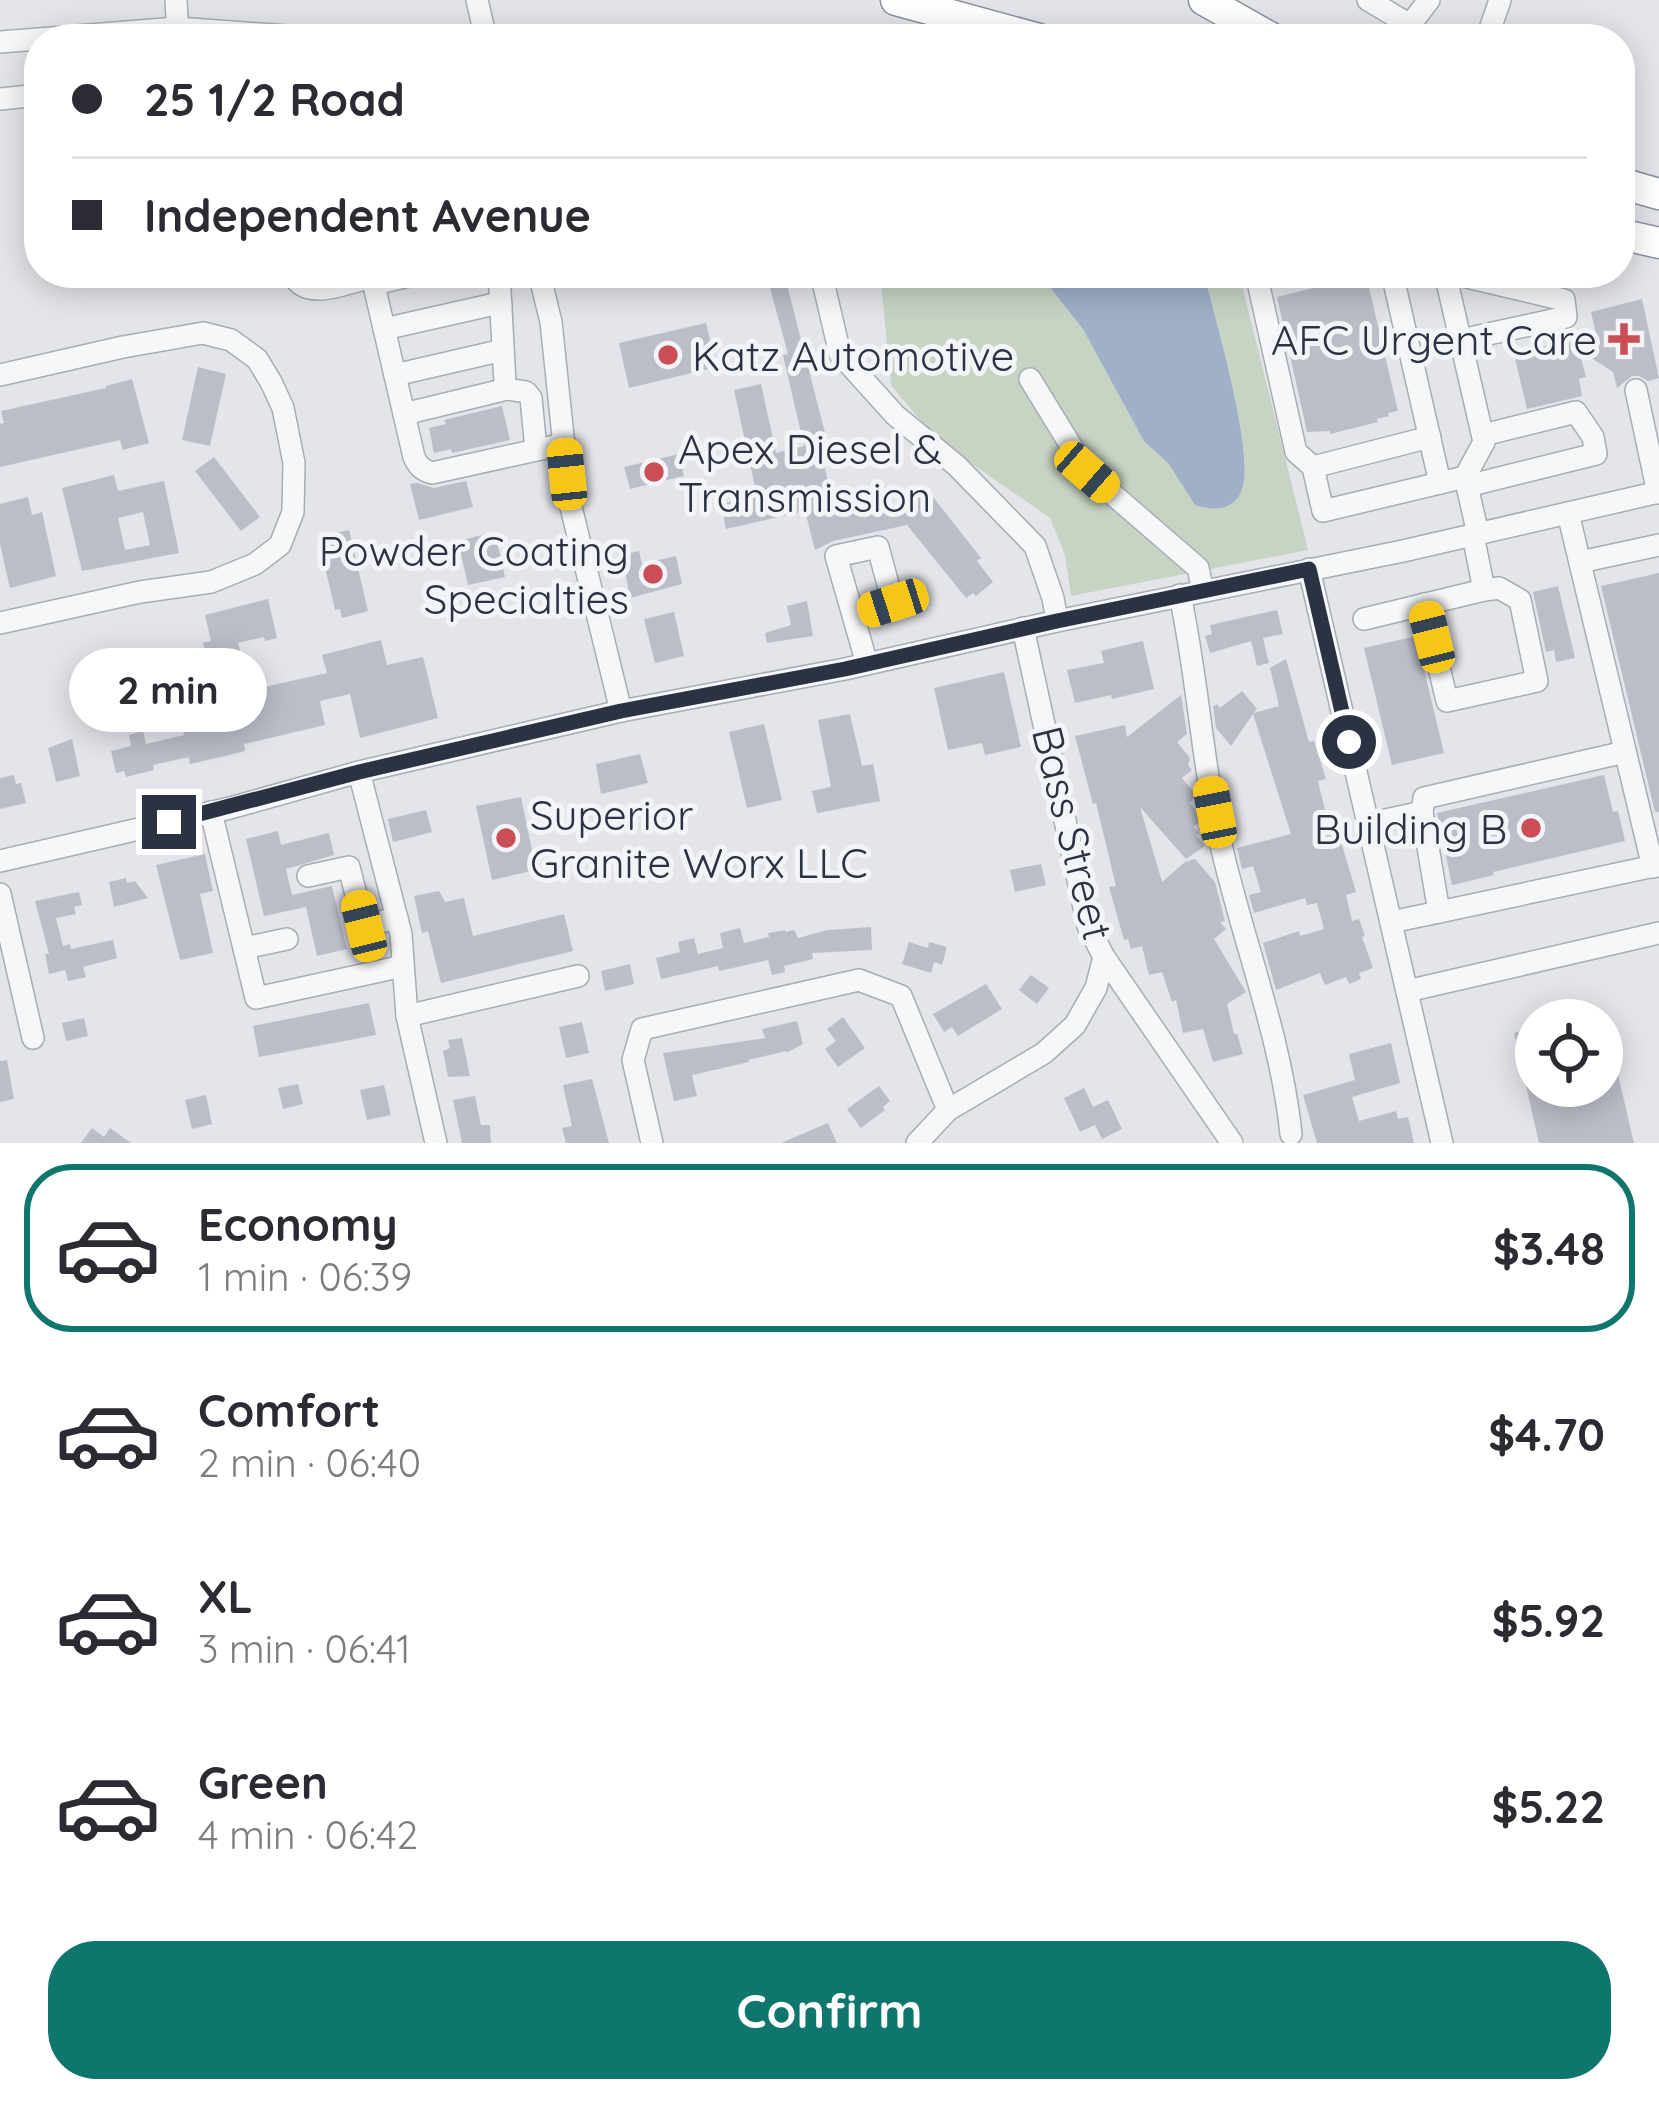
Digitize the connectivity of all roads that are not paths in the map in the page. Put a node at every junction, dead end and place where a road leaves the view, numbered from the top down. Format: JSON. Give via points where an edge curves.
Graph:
{"nodes":[{"id":1,"x":896,"y":0,"type":"edge"},
{"id":2,"x":1204,"y":0,"type":"edge"},
{"id":3,"x":1368,"y":0,"type":"edge"},
{"id":4,"x":1429,"y":0,"type":"edge"},
{"id":5,"x":984,"y":24,"type":"edge"},
{"id":6,"x":1246,"y":24,"type":"edge"},
{"id":7,"x":1408,"y":24,"type":"edge"},
{"id":8,"x":1411,"y":24,"type":"edge"},
{"id":9,"x":375,"y":288,"type":"edge"},
{"id":10,"x":499,"y":288,"type":"edge"},
{"id":11,"x":543,"y":288,"type":"edge"},
{"id":12,"x":825,"y":288,"type":"edge"},
{"id":13,"x":1259,"y":288,"type":"edge"},
{"id":14,"x":1395,"y":288,"type":"edge"},
{"id":15,"x":1451,"y":288,"type":"edge"},
{"id":16,"x":1512,"y":288,"type":"edge"},
{"id":17,"x":500,"y":305,"type":"junction"},
{"id":18,"x":384,"y":329,"type":"junction"},
{"id":19,"x":1461,"y":340,"type":"junction"},
{"id":20,"x":503,"y":350,"type":"junction"},
{"id":21,"x":0,"y":375,"type":"edge"},
{"id":22,"x":395,"y":375,"type":"junction"},
{"id":23,"x":1030,"y":379,"type":"dead end"},
{"id":24,"x":507,"y":389,"type":"junction"},
{"id":25,"x":1636,"y":390,"type":"dead end"},
{"id":26,"x":404,"y":414,"type":"junction"},
{"id":27,"x":1483,"y":435,"type":"junction"},
{"id":28,"x":1430,"y":437,"type":"junction"},
{"id":29,"x":564,"y":444,"type":"junction"},
{"id":30,"x":536,"y":450,"type":"junction"},
{"id":31,"x":1313,"y":467,"type":"junction"},
{"id":32,"x":1466,"y":482,"type":"junction"},
{"id":33,"x":1440,"y":484,"type":"junction"},
{"id":34,"x":1659,"y":492,"type":"edge"},
{"id":35,"x":1568,"y":513,"type":"junction"},
{"id":36,"x":1475,"y":534,"type":"junction"},
{"id":37,"x":1659,"y":545,"type":"edge"},
{"id":38,"x":1580,"y":562,"type":"junction"},
{"id":39,"x":1309,"y":569,"type":"junction"},
{"id":40,"x":1484,"y":590,"type":"junction"},
{"id":41,"x":1203,"y":591,"type":"junction"},
{"id":42,"x":1180,"y":596,"type":"junction"},
{"id":43,"x":1424,"y":604,"type":"junction"},
{"id":44,"x":854,"y":615,"type":"dead end"},
{"id":45,"x":1364,"y":619,"type":"dead end"},
{"id":46,"x":1057,"y":621,"type":"junction"},
{"id":47,"x":0,"y":623,"type":"edge"},
{"id":48,"x":1024,"y":628,"type":"junction"},
{"id":49,"x":867,"y":664,"type":"junction"},
{"id":50,"x":621,"y":711,"type":"junction"},
{"id":51,"x":1625,"y":752,"type":"junction"},
{"id":52,"x":359,"y":772,"type":"junction"},
{"id":53,"x":211,"y":812,"type":"junction"},
{"id":54,"x":1422,"y":812,"type":"junction"},
{"id":55,"x":1368,"y":824,"type":"junction"},
{"id":56,"x":0,"y":861,"type":"edge"},
{"id":57,"x":1656,"y":866,"type":"edge"},
{"id":58,"x":308,"y":876,"type":"dead end"},
{"id":59,"x":0,"y":893,"type":"edge"},
{"id":60,"x":1439,"y":912,"type":"junction"},
{"id":61,"x":398,"y":918,"type":"junction"},
{"id":62,"x":1391,"y":922,"type":"junction"},
{"id":63,"x":1659,"y":933,"type":"edge"},
{"id":64,"x":287,"y":939,"type":"dead end"},
{"id":65,"x":244,"y":948,"type":"junction"},
{"id":66,"x":1104,"y":957,"type":"junction"},
{"id":67,"x":404,"y":966,"type":"junction"},
{"id":68,"x":578,"y":976,"type":"dead end"},
{"id":69,"x":1407,"y":991,"type":"junction"},
{"id":70,"x":407,"y":1016,"type":"junction"},
{"id":71,"x":32,"y":1038,"type":"dead end"},
{"id":72,"x":948,"y":1110,"type":"junction"},
{"id":73,"x":1291,"y":1134,"type":"dead end"},
{"id":74,"x":436,"y":1143,"type":"edge"},
{"id":75,"x":652,"y":1143,"type":"edge"},
{"id":76,"x":916,"y":1143,"type":"edge"},
{"id":77,"x":1232,"y":1143,"type":"edge"},
{"id":78,"x":1442,"y":1143,"type":"edge"}],
"edges":[{"from":1,"to":5,"type":"highway"},
{"from":2,"to":6,"type":"highway"},
{"from":3,"to":7,"type":"street"},
{"from":4,"to":8,"type":"street"},
{"from":9,"to":18,"type":"street"},
{"from":10,"to":17,"type":"street"},
{"from":11,"to":29,"type":"street"},
{"from":12,"to":46,"type":"street","via":[[840,354],[1034,546]]},
{"from":13,"to":31,"type":"street","via":[[1296,452]]},
{"from":14,"to":28,"type":"street"},
{"from":15,"to":19,"type":"street"},
{"from":16,"to":19,"type":"street","via":[[1564,300],[1566,317]]},
{"from":17,"to":18,"type":"street"},
{"from":17,"to":20,"type":"street"},
{"from":18,"to":22,"type":"street"},
{"from":19,"to":27,"type":"street"},
{"from":20,"to":22,"type":"street"},
{"from":20,"to":24,"type":"street"},
{"from":21,"to":47,"type":"street","via":[[203,333],[231,340],[257,358],[272,382],[294,463],[293,512],[280,545],[255,564],[211,582]]},
{"from":22,"to":26,"type":"street"},
{"from":23,"to":41,"type":"street","via":[[1087,472],[1198,568]]},
{"from":24,"to":26,"type":"street"},
{"from":24,"to":30,"type":"street","via":[[531,398]]},
{"from":25,"to":34,"type":"street"},
{"from":26,"to":30,"type":"street","via":[[425,471]]},
{"from":27,"to":32,"type":"street"},
{"from":27,"to":32,"type":"street","via":[[1576,412],[1596,454]]},
{"from":28,"to":31,"type":"street"},
{"from":28,"to":33,"type":"street"},
{"from":29,"to":30,"type":"street"},
{"from":29,"to":50,"type":"street","via":[[570,503]]},
{"from":31,"to":33,"type":"street","via":[[1323,511]]},
{"from":32,"to":33,"type":"street"},
{"from":32,"to":36,"type":"street"},
{"from":34,"to":35,"type":"street"},
{"from":35,"to":36,"type":"street"},
{"from":35,"to":38,"type":"street"},
{"from":36,"to":39,"type":"street"},
{"from":36,"to":40,"type":"street"},
{"from":37,"to":38,"type":"street"},
{"from":38,"to":51,"type":"street"},
{"from":39,"to":41,"type":"street"},
{"from":39,"to":55,"type":"street"},
{"from":40,"to":43,"type":"street"},
{"from":40,"to":43,"type":"street","via":[[1520,600],[1537,681],[1447,701]]},
{"from":41,"to":42,"type":"street"},
{"from":42,"to":46,"type":"street"},
{"from":42,"to":73,"type":"street","via":[[1221,847],[1286,1082]]},
{"from":43,"to":45,"type":"street"},
{"from":44,"to":49,"type":"street"},
{"from":46,"to":48,"type":"street"},
{"from":48,"to":49,"type":"street"},
{"from":48,"to":66,"type":"street","name":"Bass Street","via":[[1088,926]]},
{"from":49,"to":50,"type":"street"},
{"from":50,"to":52,"type":"street"},
{"from":51,"to":54,"type":"street","via":[[1424,798]]},
{"from":51,"to":57,"type":"street"},
{"from":52,"to":53,"type":"street"},
{"from":52,"to":61,"type":"street"},
{"from":53,"to":56,"type":"street"},
{"from":53,"to":65,"type":"street"},
{"from":54,"to":55,"type":"street"},
{"from":54,"to":60,"type":"street"},
{"from":55,"to":62,"type":"street"},
{"from":57,"to":60,"type":"street"},
{"from":58,"to":61,"type":"street","via":[[350,867],[364,926]]},
{"from":59,"to":71,"type":"street"},
{"from":60,"to":62,"type":"street"},
{"from":61,"to":67,"type":"street"},
{"from":62,"to":69,"type":"street"},
{"from":63,"to":69,"type":"street"},
{"from":64,"to":65,"type":"street"},
{"from":65,"to":67,"type":"street","via":[[256,998]]},
{"from":66,"to":72,"type":"street","via":[[1076,1025]]},
{"from":66,"to":77,"type":"street","name":"Bass Street"},
{"from":67,"to":70,"type":"street"},
{"from":68,"to":70,"type":"street"},
{"from":69,"to":78,"type":"street"},
{"from":70,"to":74,"type":"street"},
{"from":72,"to":75,"type":"street","via":[[901,996],[859,980],[642,1029],[633,1060]]},
{"from":72,"to":76,"type":"street"}]}
